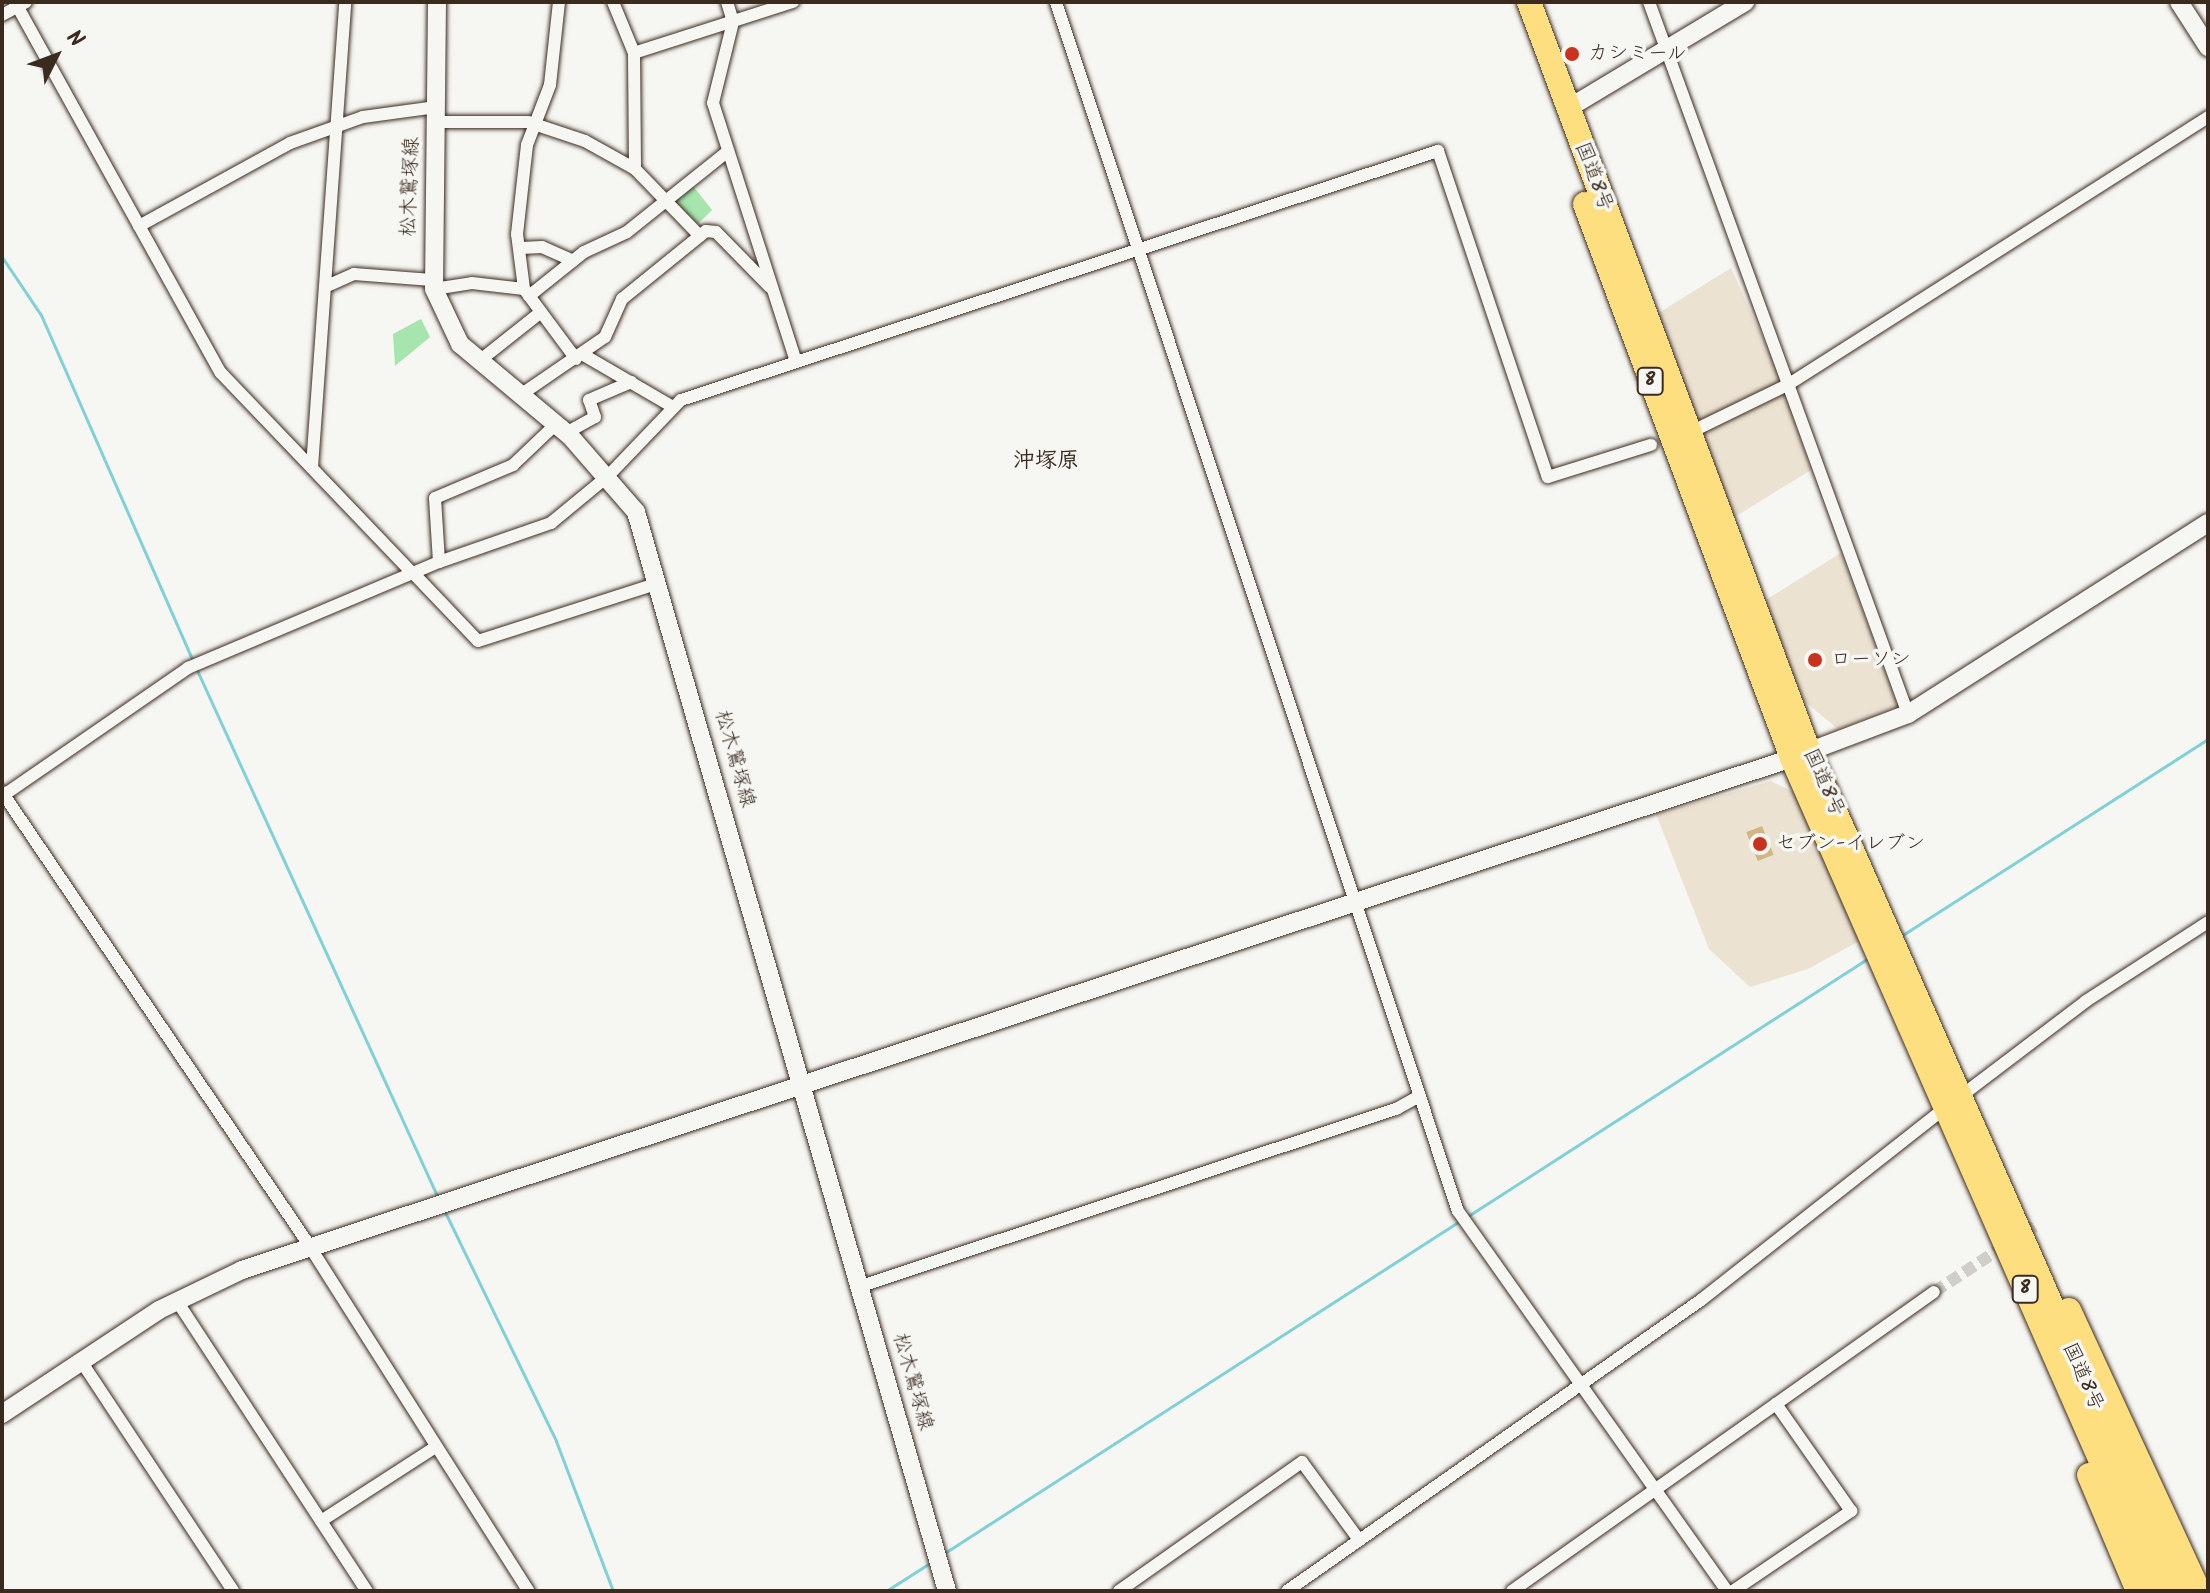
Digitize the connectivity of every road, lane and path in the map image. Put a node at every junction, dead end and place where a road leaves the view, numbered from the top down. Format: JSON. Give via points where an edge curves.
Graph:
{"nodes":[{"id":1,"x":345,"y":2,"type":"edge"},
{"id":2,"x":437,"y":2,"type":"edge"},
{"id":3,"x":559,"y":2,"type":"edge"},
{"id":4,"x":613,"y":2,"type":"edge"},
{"id":5,"x":727,"y":2,"type":"edge"},
{"id":6,"x":793,"y":2,"type":"edge"},
{"id":7,"x":1056,"y":2,"type":"edge"},
{"id":8,"x":1511,"y":2,"type":"edge"},
{"id":9,"x":1529,"y":2,"type":"edge"},
{"id":10,"x":1649,"y":2,"type":"edge"},
{"id":11,"x":1745,"y":2,"type":"edge"},
{"id":12,"x":2179,"y":2,"type":"edge"},
{"id":13,"x":19,"y":4,"type":"edge"},
{"id":14,"x":2,"y":15,"type":"edge"},
{"id":15,"x":733,"y":22,"type":"junction"},
{"id":16,"x":2208,"y":47,"type":"edge"},
{"id":17,"x":1668,"y":52,"type":"junction"},
{"id":18,"x":634,"y":53,"type":"junction"},
{"id":19,"x":1567,"y":109,"type":"junction"},
{"id":20,"x":436,"y":114,"type":"junction"},
{"id":21,"x":2208,"y":117,"type":"edge"},
{"id":22,"x":337,"y":126,"type":"junction"},
{"id":23,"x":536,"y":126,"type":"junction"},
{"id":24,"x":728,"y":151,"type":"junction"},
{"id":25,"x":635,"y":169,"type":"junction"},
{"id":26,"x":665,"y":199,"type":"junction"},
{"id":27,"x":139,"y":226,"type":"junction"},
{"id":28,"x":700,"y":236,"type":"junction"},
{"id":29,"x":521,"y":248,"type":"junction"},
{"id":30,"x":1139,"y":249,"type":"junction"},
{"id":31,"x":573,"y":261,"type":"junction"},
{"id":32,"x":433,"y":284,"type":"junction"},
{"id":33,"x":327,"y":286,"type":"junction"},
{"id":34,"x":770,"y":287,"type":"junction"},
{"id":35,"x":527,"y":293,"type":"junction"},
{"id":36,"x":541,"y":312,"type":"junction"},
{"id":37,"x":579,"y":356,"type":"junction"},
{"id":38,"x":478,"y":362,"type":"junction"},
{"id":39,"x":796,"y":362,"type":"junction"},
{"id":40,"x":631,"y":382,"type":"junction"},
{"id":41,"x":1789,"y":384,"type":"junction"},
{"id":42,"x":519,"y":396,"type":"junction"},
{"id":43,"x":673,"y":407,"type":"junction"},
{"id":44,"x":1701,"y":427,"type":"dead end"},
{"id":45,"x":560,"y":429,"type":"junction"},
{"id":46,"x":1651,"y":445,"type":"dead end"},
{"id":47,"x":312,"y":467,"type":"junction"},
{"id":48,"x":608,"y":476,"type":"junction"},
{"id":49,"x":2208,"y":523,"type":"edge"},
{"id":50,"x":439,"y":562,"type":"junction"},
{"id":51,"x":414,"y":575,"type":"junction"},
{"id":52,"x":659,"y":583,"type":"junction"},
{"id":53,"x":1908,"y":714,"type":"junction"},
{"id":54,"x":1800,"y":755,"type":"junction"},
{"id":55,"x":3,"y":794,"type":"edge"},
{"id":56,"x":1355,"y":903,"type":"junction"},
{"id":57,"x":2208,"y":922,"type":"edge"},
{"id":58,"x":802,"y":1084,"type":"junction"},
{"id":59,"x":1419,"y":1096,"type":"junction"},
{"id":60,"x":1953,"y":1102,"type":"junction"},
{"id":61,"x":1986,"y":1157,"type":"junction"},
{"id":62,"x":310,"y":1247,"type":"junction"},
{"id":63,"x":861,"y":1286,"type":"junction"},
{"id":64,"x":1934,"y":1292,"type":"tunnel mouth"},
{"id":65,"x":177,"y":1301,"type":"junction"},
{"id":66,"x":81,"y":1361,"type":"junction"},
{"id":67,"x":1581,"y":1385,"type":"junction"},
{"id":68,"x":1776,"y":1404,"type":"junction"},
{"id":69,"x":2,"y":1414,"type":"edge"},
{"id":70,"x":434,"y":1448,"type":"junction"},
{"id":71,"x":1654,"y":1492,"type":"junction"},
{"id":72,"x":321,"y":1521,"type":"junction"},
{"id":73,"x":1359,"y":1540,"type":"junction"},
{"id":74,"x":2159,"y":1586,"type":"edge"},
{"id":75,"x":233,"y":1591,"type":"edge"},
{"id":76,"x":367,"y":1591,"type":"edge"},
{"id":77,"x":528,"y":1591,"type":"edge"},
{"id":78,"x":947,"y":1591,"type":"edge"},
{"id":79,"x":1119,"y":1591,"type":"edge"},
{"id":80,"x":1287,"y":1591,"type":"edge"},
{"id":81,"x":1512,"y":1591,"type":"edge"},
{"id":82,"x":1727,"y":1591,"type":"edge"},
{"id":83,"x":1733,"y":1591,"type":"edge"},
{"id":84,"x":2199,"y":1591,"type":"edge"}],
"edges":[{"from":1,"to":22,"type":"street"},
{"from":2,"to":20,"type":"street","name":"松木鷲塚線"},
{"from":3,"to":23,"type":"street","via":[[550,85]]},
{"from":4,"to":18,"type":"street"},
{"from":5,"to":15,"type":"street"},
{"from":6,"to":15,"type":"street"},
{"from":7,"to":30,"type":"street"},
{"from":8,"to":54,"type":"highway","name":"国道8号","number":"8"},
{"from":9,"to":19,"type":"highway","name":"国道8号","number":"8"},
{"from":10,"to":17,"type":"street"},
{"from":11,"to":17,"type":"street"},
{"from":12,"to":16,"type":"street"},
{"from":13,"to":14,"type":"street"},
{"from":13,"to":27,"type":"street"},
{"from":15,"to":18,"type":"street"},
{"from":15,"to":24,"type":"street","via":[[713,103]]},
{"from":17,"to":19,"type":"street"},
{"from":17,"to":41,"type":"street"},
{"from":18,"to":25,"type":"street"},
{"from":19,"to":54,"type":"highway","name":"国道8号","number":"8"},
{"from":20,"to":22,"type":"street"},
{"from":20,"to":23,"type":"street"},
{"from":20,"to":32,"type":"street","name":"松木鷲塚線"},
{"from":21,"to":41,"type":"street"},
{"from":22,"to":27,"type":"street","via":[[290,143]]},
{"from":22,"to":33,"type":"street"},
{"from":23,"to":25,"type":"street","via":[[585,141]]},
{"from":23,"to":29,"type":"street","via":[[520,195]]},
{"from":24,"to":26,"type":"street"},
{"from":24,"to":34,"type":"street"},
{"from":25,"to":26,"type":"street"},
{"from":26,"to":28,"type":"street"},
{"from":26,"to":31,"type":"street","via":[[627,232]]},
{"from":27,"to":47,"type":"street","via":[[221,373]]},
{"from":28,"to":34,"type":"street","via":[[716,232]]},
{"from":28,"to":37,"type":"street","via":[[622,299],[605,337]]},
{"from":29,"to":31,"type":"street","via":[[542,247]]},
{"from":29,"to":35,"type":"street"},
{"from":30,"to":39,"type":"street"},
{"from":30,"to":46,"type":"street","via":[[1438,151],[1548,477]]},
{"from":30,"to":56,"type":"street"},
{"from":31,"to":35,"type":"street"},
{"from":32,"to":33,"type":"street","via":[[354,274]]},
{"from":32,"to":35,"type":"street","via":[[472,283]]},
{"from":32,"to":38,"type":"street","name":"松木鷲塚線","via":[[449,326]]},
{"from":33,"to":47,"type":"street"},
{"from":34,"to":39,"type":"street"},
{"from":35,"to":36,"type":"street"},
{"from":36,"to":37,"type":"street"},
{"from":36,"to":38,"type":"street"},
{"from":37,"to":40,"type":"street"},
{"from":37,"to":42,"type":"street"},
{"from":38,"to":42,"type":"street","name":"松木鷲塚線"},
{"from":39,"to":43,"type":"street"},
{"from":40,"to":43,"type":"street"},
{"from":40,"to":45,"type":"street","via":[[589,400],[595,417]]},
{"from":41,"to":44,"type":"street"},
{"from":41,"to":53,"type":"street"},
{"from":42,"to":45,"type":"street","name":"松木鷲塚線"},
{"from":43,"to":48,"type":"street"},
{"from":45,"to":48,"type":"street","name":"松木鷲塚線"},
{"from":45,"to":50,"type":"street","via":[[513,465],[435,498]]},
{"from":47,"to":51,"type":"street"},
{"from":48,"to":50,"type":"street","via":[[551,523]]},
{"from":48,"to":52,"type":"street","name":"松木鷲塚線","via":[[636,512]]},
{"from":49,"to":53,"type":"street"},
{"from":50,"to":51,"type":"street"},
{"from":51,"to":52,"type":"street","via":[[478,641]]},
{"from":51,"to":55,"type":"street","via":[[188,668]]},
{"from":52,"to":58,"type":"street","name":"松木鷲塚線"},
{"from":53,"to":54,"type":"street"},
{"from":54,"to":56,"type":"street"},
{"from":54,"to":60,"type":"highway","name":"国道8号","number":"8"},
{"from":55,"to":62,"type":"street"},
{"from":56,"to":58,"type":"street"},
{"from":56,"to":59,"type":"street"},
{"from":57,"to":60,"type":"street","via":[[2086,1001]]},
{"from":58,"to":62,"type":"street"},
{"from":58,"to":63,"type":"street","name":"松木鷲塚線"},
{"from":59,"to":63,"type":"street","via":[[1396,1109]]},
{"from":59,"to":67,"type":"street","via":[[1458,1211]]},
{"from":60,"to":61,"type":"highway","name":"国道8号","number":"8"},
{"from":60,"to":67,"type":"street","via":[[1701,1300]]},
{"from":60,"to":74,"type":"highway","name":"国道8号","number":"8","via":[[1985,1198]]},
{"from":61,"to":74,"type":"highway","name":"国道8号","number":"8"},
{"from":61,"to":84,"type":"highway","number":"8","via":[[2085,1342]]},
{"from":62,"to":65,"type":"street"},
{"from":62,"to":70,"type":"street"},
{"from":63,"to":78,"type":"street","name":"松木鷲塚線"},
{"from":64,"to":68,"type":"street"},
{"from":65,"to":66,"type":"street"},
{"from":65,"to":72,"type":"street"},
{"from":66,"to":69,"type":"street"},
{"from":66,"to":75,"type":"street"},
{"from":67,"to":71,"type":"street"},
{"from":67,"to":73,"type":"street"},
{"from":68,"to":71,"type":"street"},
{"from":68,"to":83,"type":"street","via":[[1851,1511]]},
{"from":70,"to":72,"type":"street"},
{"from":70,"to":77,"type":"street"},
{"from":71,"to":81,"type":"street"},
{"from":71,"to":82,"type":"street"},
{"from":72,"to":76,"type":"street"},
{"from":73,"to":79,"type":"street","via":[[1302,1462]]},
{"from":73,"to":80,"type":"street"}]}
